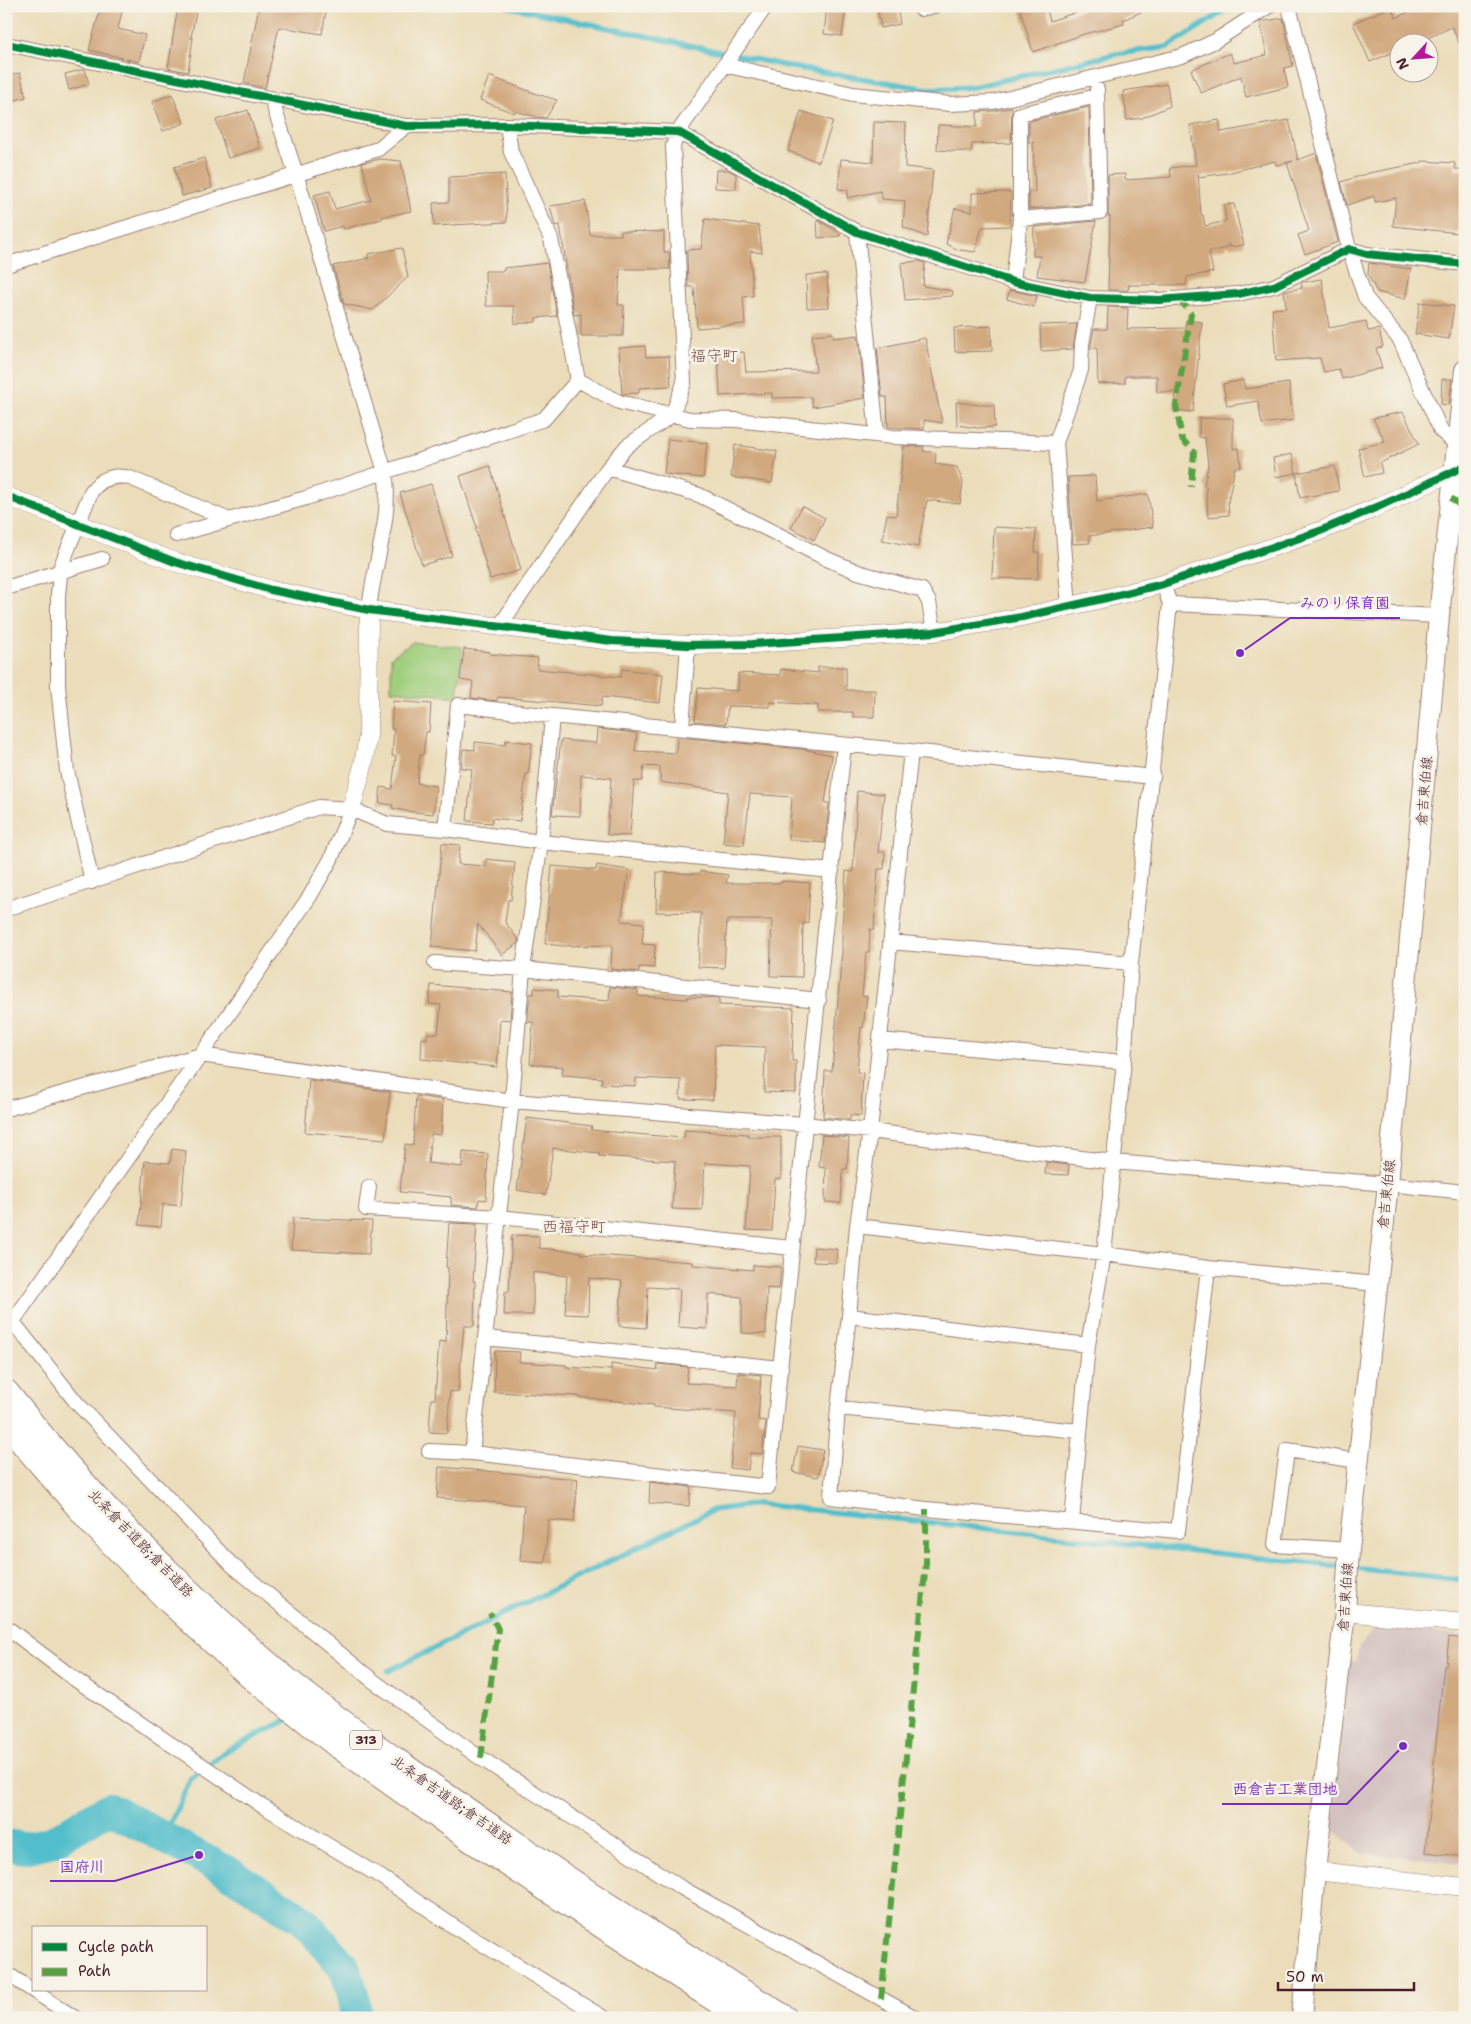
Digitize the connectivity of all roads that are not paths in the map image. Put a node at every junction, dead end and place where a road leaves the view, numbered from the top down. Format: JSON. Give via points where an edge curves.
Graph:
{"nodes":[{"id":1,"x":766,"y":6,"type":"edge"},
{"id":2,"x":1269,"y":6,"type":"edge"},
{"id":3,"x":1289,"y":6,"type":"edge"},
{"id":4,"x":6,"y":44,"type":"edge"},
{"id":5,"x":724,"y":65,"type":"junction"},
{"id":6,"x":1096,"y":77,"type":"junction"},
{"id":7,"x":1097,"y":96,"type":"junction"},
{"id":8,"x":270,"y":98,"type":"junction"},
{"id":9,"x":506,"y":125,"type":"junction"},
{"id":10,"x":406,"y":126,"type":"junction"},
{"id":11,"x":678,"y":132,"type":"junction"},
{"id":12,"x":296,"y":174,"type":"junction"},
{"id":13,"x":1020,"y":219,"type":"junction"},
{"id":14,"x":857,"y":232,"type":"junction"},
{"id":15,"x":1349,"y":249,"type":"junction"},
{"id":16,"x":1465,"y":264,"type":"edge"},
{"id":17,"x":6,"y":265,"type":"edge"},
{"id":18,"x":1013,"y":282,"type":"junction"},
{"id":19,"x":1090,"y":298,"type":"junction"},
{"id":20,"x":1465,"y":370,"type":"edge"},
{"id":21,"x":578,"y":380,"type":"junction"},
{"id":22,"x":672,"y":415,"type":"junction"},
{"id":23,"x":877,"y":435,"type":"junction"},
{"id":24,"x":1056,"y":442,"type":"junction"},
{"id":25,"x":1457,"y":445,"type":"junction"},
{"id":26,"x":608,"y":468,"type":"junction"},
{"id":27,"x":1460,"y":468,"type":"edge"},
{"id":28,"x":385,"y":472,"type":"junction"},
{"id":29,"x":6,"y":496,"type":"edge"},
{"id":30,"x":227,"y":520,"type":"junction"},
{"id":31,"x":78,"y":524,"type":"junction"},
{"id":32,"x":176,"y":535,"type":"dead end"},
{"id":33,"x":102,"y":559,"type":"dead end"},
{"id":34,"x":60,"y":572,"type":"junction"},
{"id":35,"x":1162,"y":584,"type":"junction"},
{"id":36,"x":6,"y":588,"type":"edge"},
{"id":37,"x":1170,"y":604,"type":"junction"},
{"id":38,"x":1069,"y":607,"type":"junction"},
{"id":39,"x":369,"y":610,"type":"junction"},
{"id":40,"x":1440,"y":616,"type":"junction"},
{"id":41,"x":499,"y":626,"type":"junction"},
{"id":42,"x":934,"y":632,"type":"junction"},
{"id":43,"x":688,"y":645,"type":"junction"},
{"id":44,"x":552,"y":716,"type":"junction"},
{"id":45,"x":682,"y":728,"type":"junction"},
{"id":46,"x":844,"y":745,"type":"junction"},
{"id":47,"x":911,"y":751,"type":"junction"},
{"id":48,"x":1153,"y":777,"type":"junction"},
{"id":49,"x":350,"y":809,"type":"junction"},
{"id":50,"x":446,"y":829,"type":"junction"},
{"id":51,"x":541,"y":842,"type":"junction"},
{"id":52,"x":832,"y":870,"type":"junction"},
{"id":53,"x":92,"y":882,"type":"junction"},
{"id":54,"x":6,"y":908,"type":"edge"},
{"id":55,"x":890,"y":942,"type":"junction"},
{"id":56,"x":435,"y":963,"type":"dead end"},
{"id":57,"x":1131,"y":963,"type":"junction"},
{"id":58,"x":523,"y":969,"type":"junction"},
{"id":59,"x":818,"y":1000,"type":"junction"},
{"id":60,"x":880,"y":1040,"type":"junction"},
{"id":61,"x":201,"y":1055,"type":"junction"},
{"id":62,"x":1124,"y":1062,"type":"junction"},
{"id":63,"x":512,"y":1101,"type":"junction"},
{"id":64,"x":6,"y":1109,"type":"edge"},
{"id":65,"x":804,"y":1124,"type":"junction"},
{"id":66,"x":870,"y":1131,"type":"junction"},
{"id":67,"x":1113,"y":1162,"type":"junction"},
{"id":68,"x":1388,"y":1184,"type":"junction"},
{"id":69,"x":369,"y":1186,"type":"dead end"},
{"id":70,"x":1465,"y":1192,"type":"edge"},
{"id":71,"x":500,"y":1217,"type":"junction"},
{"id":72,"x":857,"y":1226,"type":"junction"},
{"id":73,"x":792,"y":1248,"type":"junction"},
{"id":74,"x":1104,"y":1254,"type":"junction"},
{"id":75,"x":1208,"y":1268,"type":"junction"},
{"id":76,"x":1377,"y":1284,"type":"junction"},
{"id":77,"x":850,"y":1316,"type":"junction"},
{"id":78,"x":8,"y":1322,"type":"edge"},
{"id":79,"x":485,"y":1338,"type":"junction"},
{"id":80,"x":1088,"y":1345,"type":"junction"},
{"id":81,"x":781,"y":1368,"type":"junction"},
{"id":82,"x":6,"y":1393,"type":"edge"},
{"id":83,"x":838,"y":1408,"type":"junction"},
{"id":84,"x":6,"y":1422,"type":"edge"},
{"id":85,"x":1080,"y":1430,"type":"junction"},
{"id":86,"x":429,"y":1451,"type":"dead end"},
{"id":87,"x":472,"y":1453,"type":"junction"},
{"id":88,"x":1358,"y":1461,"type":"junction"},
{"id":89,"x":1072,"y":1521,"type":"junction"},
{"id":90,"x":1349,"y":1550,"type":"junction"},
{"id":91,"x":1345,"y":1612,"type":"junction"},
{"id":92,"x":1465,"y":1623,"type":"edge"},
{"id":93,"x":6,"y":1627,"type":"edge"},
{"id":94,"x":1315,"y":1871,"type":"junction"},
{"id":95,"x":1465,"y":1887,"type":"edge"},
{"id":96,"x":6,"y":1973,"type":"edge"},
{"id":97,"x":32,"y":1990,"type":"edge"},
{"id":98,"x":35,"y":1992,"type":"edge"},
{"id":99,"x":75,"y":2018,"type":"edge"},
{"id":100,"x":604,"y":2018,"type":"edge"},
{"id":101,"x":746,"y":2018,"type":"edge"},
{"id":102,"x":784,"y":2018,"type":"edge"},
{"id":103,"x":916,"y":2018,"type":"edge"},
{"id":104,"x":1302,"y":2018,"type":"edge"}],
"edges":[{"from":1,"to":5,"type":"street"},
{"from":2,"to":6,"type":"street","via":[[1215,41],[1182,56]]},
{"from":3,"to":15,"type":"street"},
{"from":4,"to":8,"type":"street"},
{"from":5,"to":6,"type":"street","via":[[853,94],[950,104],[993,102]]},
{"from":5,"to":11,"type":"street"},
{"from":6,"to":7,"type":"street"},
{"from":7,"to":13,"type":"street","via":[[1020,114]]},
{"from":7,"to":13,"type":"street","via":[[1100,212]]},
{"from":8,"to":10,"type":"street"},
{"from":8,"to":12,"type":"street"},
{"from":9,"to":10,"type":"street"},
{"from":9,"to":11,"type":"street"},
{"from":9,"to":21,"type":"street","via":[[512,152],[551,239]]},
{"from":10,"to":12,"type":"street","via":[[378,149]]},
{"from":11,"to":14,"type":"street"},
{"from":11,"to":22,"type":"street","via":[[673,146],[684,383]]},
{"from":12,"to":17,"type":"street"},
{"from":12,"to":28,"type":"street"},
{"from":13,"to":18,"type":"street"},
{"from":14,"to":18,"type":"street"},
{"from":14,"to":23,"type":"street"},
{"from":15,"to":16,"type":"street","via":[[1367,254]]},
{"from":15,"to":19,"type":"street","via":[[1274,286],[1238,294],[1160,300]]},
{"from":15,"to":25,"type":"street","via":[[1364,297],[1400,340],[1441,431]]},
{"from":18,"to":19,"type":"street"},
{"from":19,"to":24,"type":"street","via":[[1081,370]]},
{"from":20,"to":25,"type":"main road","name":"倉吉東伯線"},
{"from":21,"to":22,"type":"street","via":[[619,402]]},
{"from":21,"to":28,"type":"street","via":[[544,419]]},
{"from":22,"to":23,"type":"street"},
{"from":22,"to":26,"type":"street","via":[[628,446]]},
{"from":23,"to":24,"type":"street"},
{"from":24,"to":38,"type":"street"},
{"from":25,"to":27,"type":"main road","name":"倉吉東伯線"},
{"from":26,"to":41,"type":"street"},
{"from":26,"to":42,"type":"street","via":[[699,495],[827,559],[858,572],[922,590],[929,602]]},
{"from":27,"to":35,"type":"street","via":[[1320,531]]},
{"from":27,"to":40,"type":"main road","name":"倉吉東伯線"},
{"from":28,"to":30,"type":"street"},
{"from":28,"to":39,"type":"street","via":[[387,500]]},
{"from":29,"to":31,"type":"street"},
{"from":30,"to":31,"type":"street","via":[[123,476],[107,478],[97,484]]},
{"from":30,"to":32,"type":"street"},
{"from":31,"to":34,"type":"street"},
{"from":31,"to":39,"type":"street","via":[[175,562],[224,577]]},
{"from":33,"to":34,"type":"street"},
{"from":34,"to":36,"type":"street"},
{"from":34,"to":53,"type":"street","via":[[58,686],[67,771]]},
{"from":35,"to":37,"type":"street"},
{"from":35,"to":38,"type":"street"},
{"from":37,"to":40,"type":"street"},
{"from":37,"to":48,"type":"street"},
{"from":38,"to":42,"type":"street"},
{"from":39,"to":41,"type":"street"},
{"from":39,"to":49,"type":"street","via":[[368,736]]},
{"from":40,"to":68,"type":"main road","name":"倉吉東伯線"},
{"from":41,"to":43,"type":"street","via":[[612,641]]},
{"from":42,"to":43,"type":"street"},
{"from":43,"to":45,"type":"street"},
{"from":44,"to":45,"type":"street"},
{"from":44,"to":50,"type":"street","via":[[458,705]]},
{"from":44,"to":51,"type":"street"},
{"from":45,"to":46,"type":"street"},
{"from":46,"to":47,"type":"street"},
{"from":46,"to":52,"type":"street"},
{"from":47,"to":48,"type":"street"},
{"from":47,"to":55,"type":"street"},
{"from":48,"to":57,"type":"street"},
{"from":49,"to":50,"type":"street","via":[[387,824]]},
{"from":49,"to":53,"type":"street","via":[[319,807]]},
{"from":49,"to":61,"type":"street","via":[[331,859],[310,896]]},
{"from":50,"to":51,"type":"street"},
{"from":51,"to":52,"type":"street"},
{"from":51,"to":58,"type":"street"},
{"from":52,"to":59,"type":"street"},
{"from":53,"to":54,"type":"street"},
{"from":55,"to":57,"type":"street"},
{"from":55,"to":60,"type":"street"},
{"from":56,"to":58,"type":"street"},
{"from":57,"to":62,"type":"street"},
{"from":58,"to":59,"type":"street"},
{"from":58,"to":63,"type":"street"},
{"from":59,"to":65,"type":"street"},
{"from":60,"to":62,"type":"street"},
{"from":60,"to":66,"type":"street"},
{"from":61,"to":63,"type":"street"},
{"from":61,"to":64,"type":"street"},
{"from":61,"to":78,"type":"street"},
{"from":62,"to":67,"type":"street"},
{"from":63,"to":65,"type":"street"},
{"from":63,"to":71,"type":"street"},
{"from":65,"to":66,"type":"street"},
{"from":65,"to":73,"type":"street"},
{"from":66,"to":67,"type":"street"},
{"from":66,"to":72,"type":"street"},
{"from":67,"to":68,"type":"street"},
{"from":67,"to":74,"type":"street"},
{"from":68,"to":70,"type":"street"},
{"from":68,"to":76,"type":"main road","name":"倉吉東伯線"},
{"from":69,"to":71,"type":"street","via":[[366,1209]]},
{"from":71,"to":73,"type":"street"},
{"from":71,"to":79,"type":"street"},
{"from":72,"to":74,"type":"street"},
{"from":72,"to":77,"type":"street"},
{"from":73,"to":81,"type":"street"},
{"from":74,"to":75,"type":"street"},
{"from":74,"to":80,"type":"street"},
{"from":75,"to":76,"type":"street"},
{"from":75,"to":89,"type":"street","via":[[1178,1531]]},
{"from":76,"to":88,"type":"main road","name":"倉吉東伯線"},
{"from":77,"to":80,"type":"street"},
{"from":77,"to":83,"type":"street"},
{"from":78,"to":103,"type":"street","via":[[76,1402],[232,1565],[372,1680],[476,1755],[680,1887]]},
{"from":79,"to":81,"type":"street"},
{"from":79,"to":87,"type":"street"},
{"from":80,"to":85,"type":"street"},
{"from":81,"to":87,"type":"street","via":[[768,1486]]},
{"from":82,"to":102,"type":"highway","name":"北条倉吉道路;倉吉道路","number":"313","via":[[109,1511],[180,1585],[262,1660],[350,1729],[484,1823]]},
{"from":83,"to":85,"type":"street"},
{"from":83,"to":89,"type":"street","via":[[831,1496],[926,1509]]},
{"from":84,"to":101,"type":"highway","name":"北条倉吉道路;倉吉道路","number":"313","via":[[94,1524],[250,1675],[337,1744],[472,1840]]},
{"from":85,"to":89,"type":"street"},
{"from":86,"to":87,"type":"street"},
{"from":88,"to":90,"type":"main road","name":"倉吉東伯線"},
{"from":88,"to":90,"type":"street","via":[[1287,1450],[1275,1545]]},
{"from":90,"to":91,"type":"main road","name":"倉吉東伯線"},
{"from":91,"to":92,"type":"street"},
{"from":91,"to":94,"type":"main road","name":"倉吉東伯線"},
{"from":93,"to":100,"type":"street","via":[[76,1680],[253,1799]]},
{"from":94,"to":95,"type":"street"},
{"from":94,"to":104,"type":"main road","name":"倉吉東伯線"},
{"from":96,"to":97,"type":"street"},
{"from":98,"to":99,"type":"street"}]}
